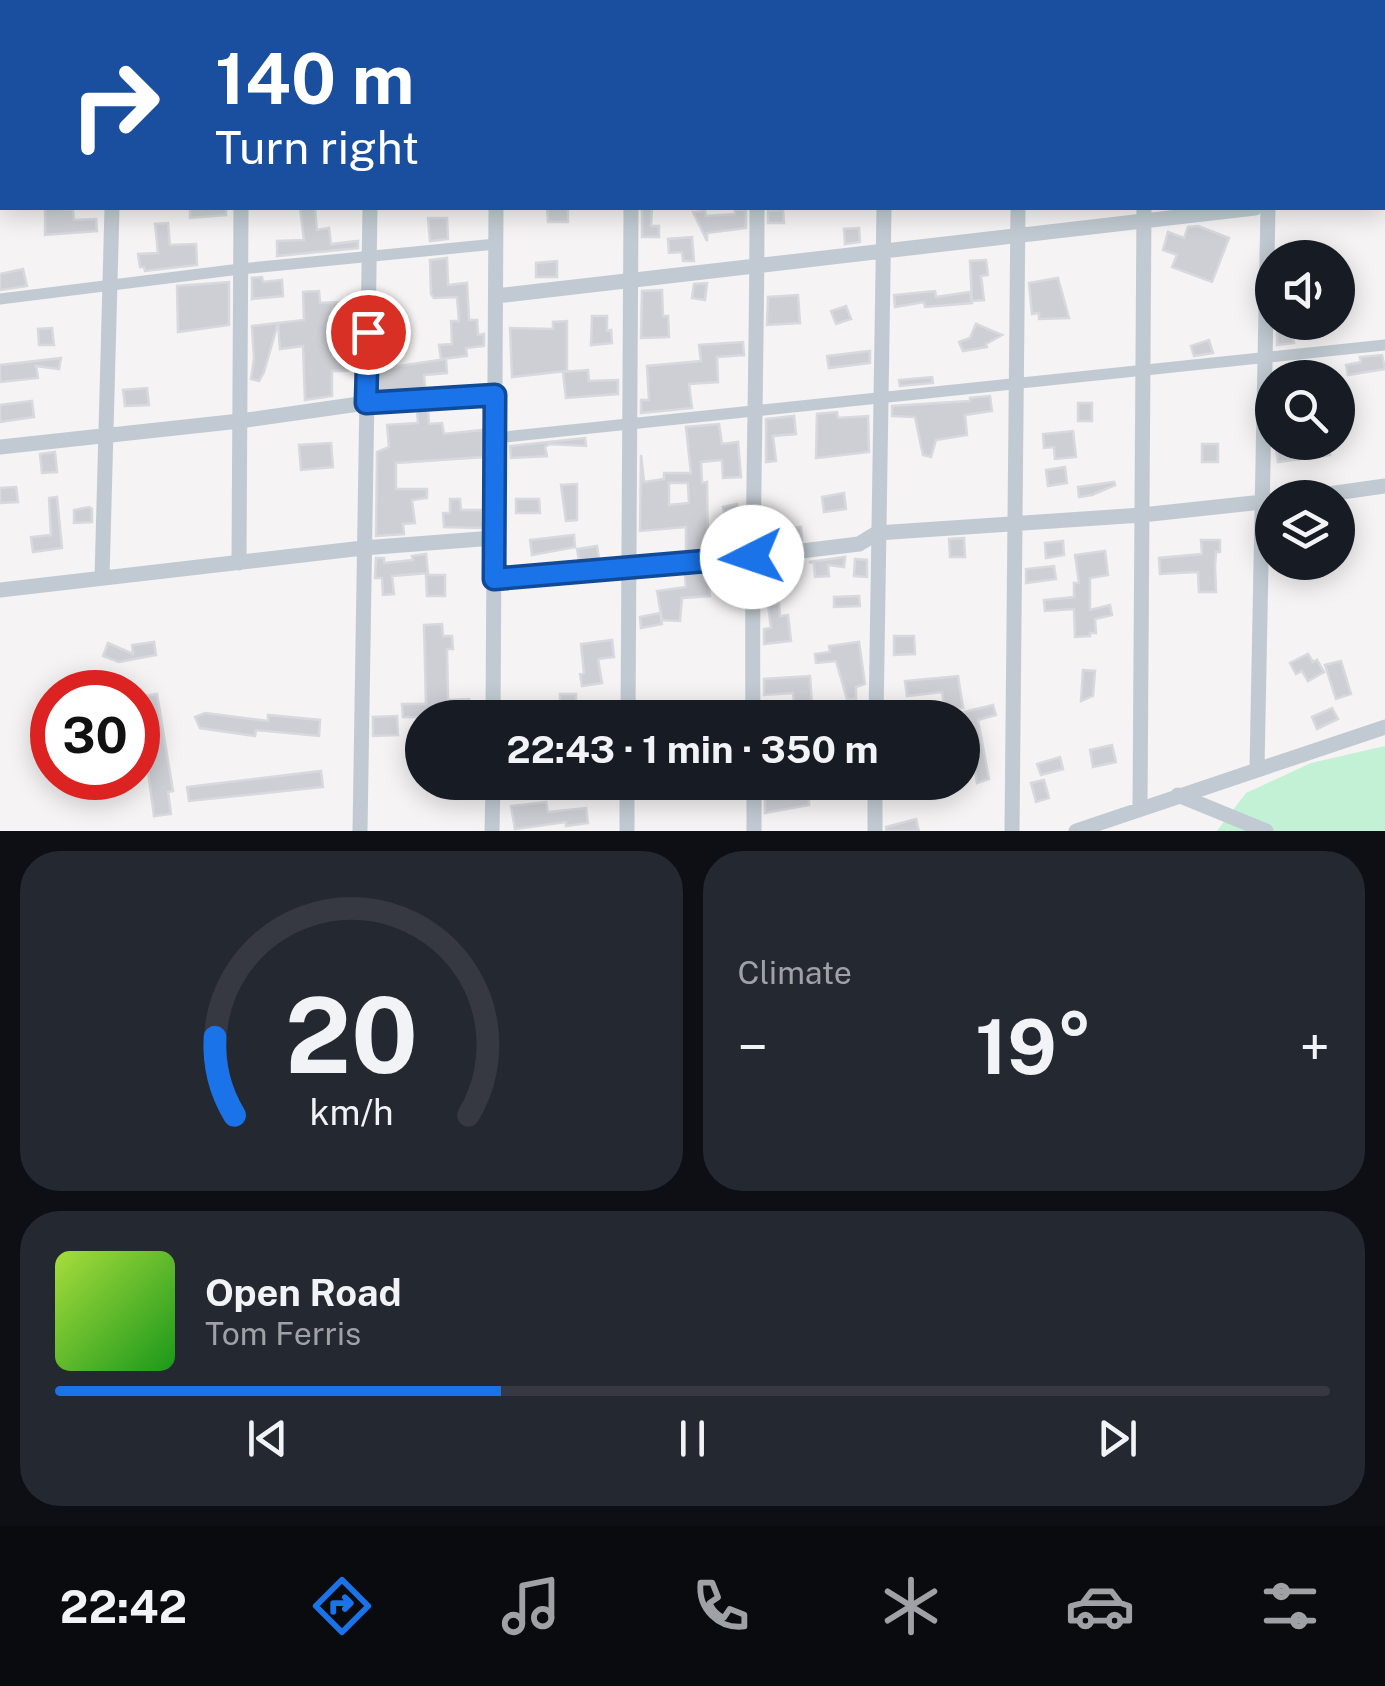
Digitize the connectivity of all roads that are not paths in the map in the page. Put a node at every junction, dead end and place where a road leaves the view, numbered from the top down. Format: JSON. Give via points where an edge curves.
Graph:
{"nodes":[{"id":1,"x":112,"y":210,"type":"edge"},
{"id":2,"x":242,"y":210,"type":"edge"},
{"id":3,"x":370,"y":210,"type":"edge"},
{"id":4,"x":496,"y":210,"type":"edge"},
{"id":5,"x":631,"y":210,"type":"edge"},
{"id":6,"x":757,"y":210,"type":"edge"},
{"id":7,"x":884,"y":210,"type":"edge"},
{"id":8,"x":1018,"y":210,"type":"edge"},
{"id":9,"x":1218,"y":210,"type":"edge"},
{"id":10,"x":1268,"y":210,"type":"edge"},
{"id":11,"x":1144,"y":214,"type":"edge"},
{"id":12,"x":1018,"y":235,"type":"junction"},
{"id":13,"x":496,"y":244,"type":"junction"},
{"id":14,"x":883,"y":250,"type":"junction"},
{"id":15,"x":370,"y":256,"type":"junction"},
{"id":16,"x":757,"y":266,"type":"junction"},
{"id":17,"x":240,"y":269,"type":"junction"},
{"id":18,"x":630,"y":280,"type":"junction"},
{"id":19,"x":110,"y":285,"type":"junction"},
{"id":20,"x":496,"y":296,"type":"junction"},
{"id":21,"x":0,"y":299,"type":"edge"},
{"id":22,"x":1385,"y":345,"type":"edge"},
{"id":23,"x":1265,"y":357,"type":"junction"},
{"id":24,"x":1143,"y":370,"type":"junction"},
{"id":25,"x":1016,"y":383,"type":"junction"},
{"id":26,"x":495,"y":395,"type":"junction"},
{"id":27,"x":881,"y":397,"type":"junction"},
{"id":28,"x":366,"y":403,"type":"junction"},
{"id":29,"x":757,"y":410,"type":"junction"},
{"id":30,"x":240,"y":420,"type":"junction"},
{"id":31,"x":630,"y":424,"type":"junction"},
{"id":32,"x":106,"y":436,"type":"junction"},
{"id":33,"x":495,"y":438,"type":"junction"},
{"id":34,"x":0,"y":446,"type":"edge"},
{"id":35,"x":1267,"y":480,"type":"edge"},
{"id":36,"x":1385,"y":486,"type":"edge"},
{"id":37,"x":1355,"y":490,"type":"edge"},
{"id":38,"x":1255,"y":503,"type":"edge"},
{"id":39,"x":1142,"y":515,"type":"junction"},
{"id":40,"x":1015,"y":524,"type":"junction"},
{"id":41,"x":877,"y":533,"type":"junction"},
{"id":42,"x":494,"y":538,"type":"junction"},
{"id":43,"x":363,"y":548,"type":"junction"},
{"id":44,"x":752,"y":557,"type":"junction"},
{"id":45,"x":239,"y":562,"type":"junction"},
{"id":46,"x":629,"y":565,"type":"junction"},
{"id":47,"x":102,"y":578,"type":"junction"},
{"id":48,"x":494,"y":579,"type":"junction"},
{"id":49,"x":1264,"y":580,"type":"edge"},
{"id":50,"x":0,"y":590,"type":"edge"},
{"id":51,"x":493,"y":700,"type":"edge"},
{"id":52,"x":628,"y":700,"type":"edge"},
{"id":53,"x":753,"y":700,"type":"edge"},
{"id":54,"x":876,"y":700,"type":"edge"},
{"id":55,"x":1385,"y":727,"type":"edge"},
{"id":56,"x":1257,"y":768,"type":"junction"},
{"id":57,"x":1178,"y":795,"type":"junction"},
{"id":58,"x":493,"y":800,"type":"edge"},
{"id":59,"x":628,"y":800,"type":"edge"},
{"id":60,"x":754,"y":800,"type":"edge"},
{"id":61,"x":875,"y":800,"type":"edge"},
{"id":62,"x":1140,"y":807,"type":"junction"},
{"id":63,"x":360,"y":831,"type":"edge"},
{"id":64,"x":492,"y":831,"type":"edge"},
{"id":65,"x":627,"y":831,"type":"edge"},
{"id":66,"x":754,"y":831,"type":"edge"},
{"id":67,"x":874,"y":831,"type":"edge"},
{"id":68,"x":1012,"y":831,"type":"edge"},
{"id":69,"x":1076,"y":831,"type":"edge"},
{"id":70,"x":1266,"y":831,"type":"edge"}],
"edges":[{"from":1,"to":19,"type":"street"},
{"from":2,"to":17,"type":"street"},
{"from":3,"to":15,"type":"street"},
{"from":4,"to":13,"type":"street"},
{"from":5,"to":18,"type":"street"},
{"from":6,"to":16,"type":"street"},
{"from":7,"to":14,"type":"street"},
{"from":8,"to":12,"type":"street"},
{"from":9,"to":11,"type":"street"},
{"from":10,"to":23,"type":"street"},
{"from":11,"to":12,"type":"street"},
{"from":11,"to":24,"type":"street"},
{"from":12,"to":14,"type":"street"},
{"from":12,"to":25,"type":"street"},
{"from":13,"to":15,"type":"street"},
{"from":13,"to":20,"type":"street"},
{"from":14,"to":16,"type":"street"},
{"from":14,"to":27,"type":"street"},
{"from":15,"to":17,"type":"street"},
{"from":15,"to":28,"type":"street"},
{"from":16,"to":18,"type":"street"},
{"from":16,"to":29,"type":"street"},
{"from":17,"to":19,"type":"street"},
{"from":17,"to":30,"type":"street"},
{"from":18,"to":20,"type":"street"},
{"from":18,"to":31,"type":"street"},
{"from":19,"to":21,"type":"street"},
{"from":19,"to":32,"type":"street"},
{"from":20,"to":26,"type":"street"},
{"from":22,"to":23,"type":"street"},
{"from":23,"to":24,"type":"street"},
{"from":23,"to":35,"type":"street"},
{"from":24,"to":25,"type":"street"},
{"from":24,"to":39,"type":"street"},
{"from":25,"to":27,"type":"street"},
{"from":25,"to":40,"type":"street"},
{"from":26,"to":28,"type":"street"},
{"from":26,"to":33,"type":"street"},
{"from":27,"to":29,"type":"street"},
{"from":27,"to":41,"type":"street"},
{"from":28,"to":30,"type":"street"},
{"from":28,"to":43,"type":"street"},
{"from":29,"to":31,"type":"street"},
{"from":29,"to":44,"type":"street"},
{"from":30,"to":32,"type":"street"},
{"from":30,"to":45,"type":"street"},
{"from":31,"to":33,"type":"street"},
{"from":31,"to":46,"type":"street"},
{"from":32,"to":34,"type":"street"},
{"from":32,"to":47,"type":"street"},
{"from":33,"to":42,"type":"street"},
{"from":36,"to":37,"type":"street"},
{"from":38,"to":39,"type":"street"},
{"from":39,"to":40,"type":"street"},
{"from":39,"to":62,"type":"street"},
{"from":40,"to":41,"type":"street"},
{"from":40,"to":68,"type":"street"},
{"from":41,"to":44,"type":"street","via":[[859,544]]},
{"from":41,"to":54,"type":"street"},
{"from":42,"to":43,"type":"street"},
{"from":42,"to":48,"type":"street"},
{"from":43,"to":45,"type":"street"},
{"from":43,"to":63,"type":"street"},
{"from":44,"to":46,"type":"street"},
{"from":44,"to":53,"type":"street"},
{"from":45,"to":47,"type":"street"},
{"from":46,"to":48,"type":"street"},
{"from":46,"to":52,"type":"street"},
{"from":47,"to":50,"type":"street"},
{"from":48,"to":51,"type":"street"},
{"from":49,"to":56,"type":"street"},
{"from":55,"to":56,"type":"street"},
{"from":56,"to":57,"type":"street"},
{"from":57,"to":62,"type":"street"},
{"from":57,"to":70,"type":"street"},
{"from":58,"to":64,"type":"street"},
{"from":59,"to":65,"type":"street"},
{"from":60,"to":66,"type":"street"},
{"from":61,"to":67,"type":"street"},
{"from":62,"to":69,"type":"street"}]}
